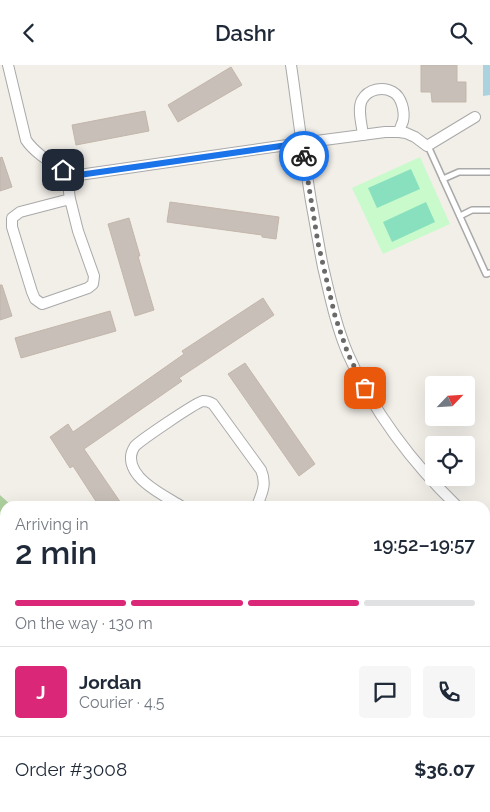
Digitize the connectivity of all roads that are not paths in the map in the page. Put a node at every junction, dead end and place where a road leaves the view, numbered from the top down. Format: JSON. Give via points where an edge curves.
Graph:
{"nodes":[{"id":1,"x":8,"y":65,"type":"edge"},
{"id":2,"x":292,"y":65,"type":"edge"},
{"id":3,"x":475,"y":117,"type":"dead end"},
{"id":4,"x":399,"y":132,"type":"junction"},
{"id":5,"x":363,"y":135,"type":"junction"},
{"id":6,"x":302,"y":143,"type":"junction"},
{"id":7,"x":427,"y":146,"type":"junction"},
{"id":8,"x":490,"y":172,"type":"edge"},
{"id":9,"x":72,"y":176,"type":"junction"},
{"id":10,"x":443,"y":179,"type":"junction"},
{"id":11,"x":70,"y":199,"type":"junction"},
{"id":12,"x":490,"y":211,"type":"edge"},
{"id":13,"x":460,"y":216,"type":"junction"},
{"id":14,"x":490,"y":273,"type":"edge"},
{"id":15,"x":173,"y":501,"type":"edge"},
{"id":16,"x":259,"y":501,"type":"edge"},
{"id":17,"x":452,"y":501,"type":"edge"}],
"edges":[{"from":1,"to":9,"type":"street","via":[[30,146]]},
{"from":2,"to":6,"type":"street"},
{"from":3,"to":7,"type":"street"},
{"from":4,"to":5,"type":"street"},
{"from":4,"to":5,"type":"street","via":[[404,120],[401,102],[393,92],[377,89],[362,99]]},
{"from":4,"to":7,"type":"street","via":[[415,137]]},
{"from":5,"to":6,"type":"street"},
{"from":6,"to":9,"type":"street"},
{"from":6,"to":17,"type":"street","via":[[318,243],[335,316],[348,354],[374,403],[408,454]]},
{"from":7,"to":10,"type":"lane"},
{"from":8,"to":10,"type":"lane","via":[[458,172]]},
{"from":9,"to":11,"type":"street"},
{"from":10,"to":13,"type":"lane"},
{"from":11,"to":11,"type":"street","via":[[20,212],[12,218],[32,292],[42,304],[88,288],[93,283],[94,276]]},
{"from":12,"to":13,"type":"lane","via":[[472,210]]},
{"from":13,"to":14,"type":"lane","via":[[486,274]]},
{"from":15,"to":16,"type":"street","via":[[136,474],[132,451],[142,440],[188,408],[204,401],[214,404],[261,470],[264,489]]}]}
